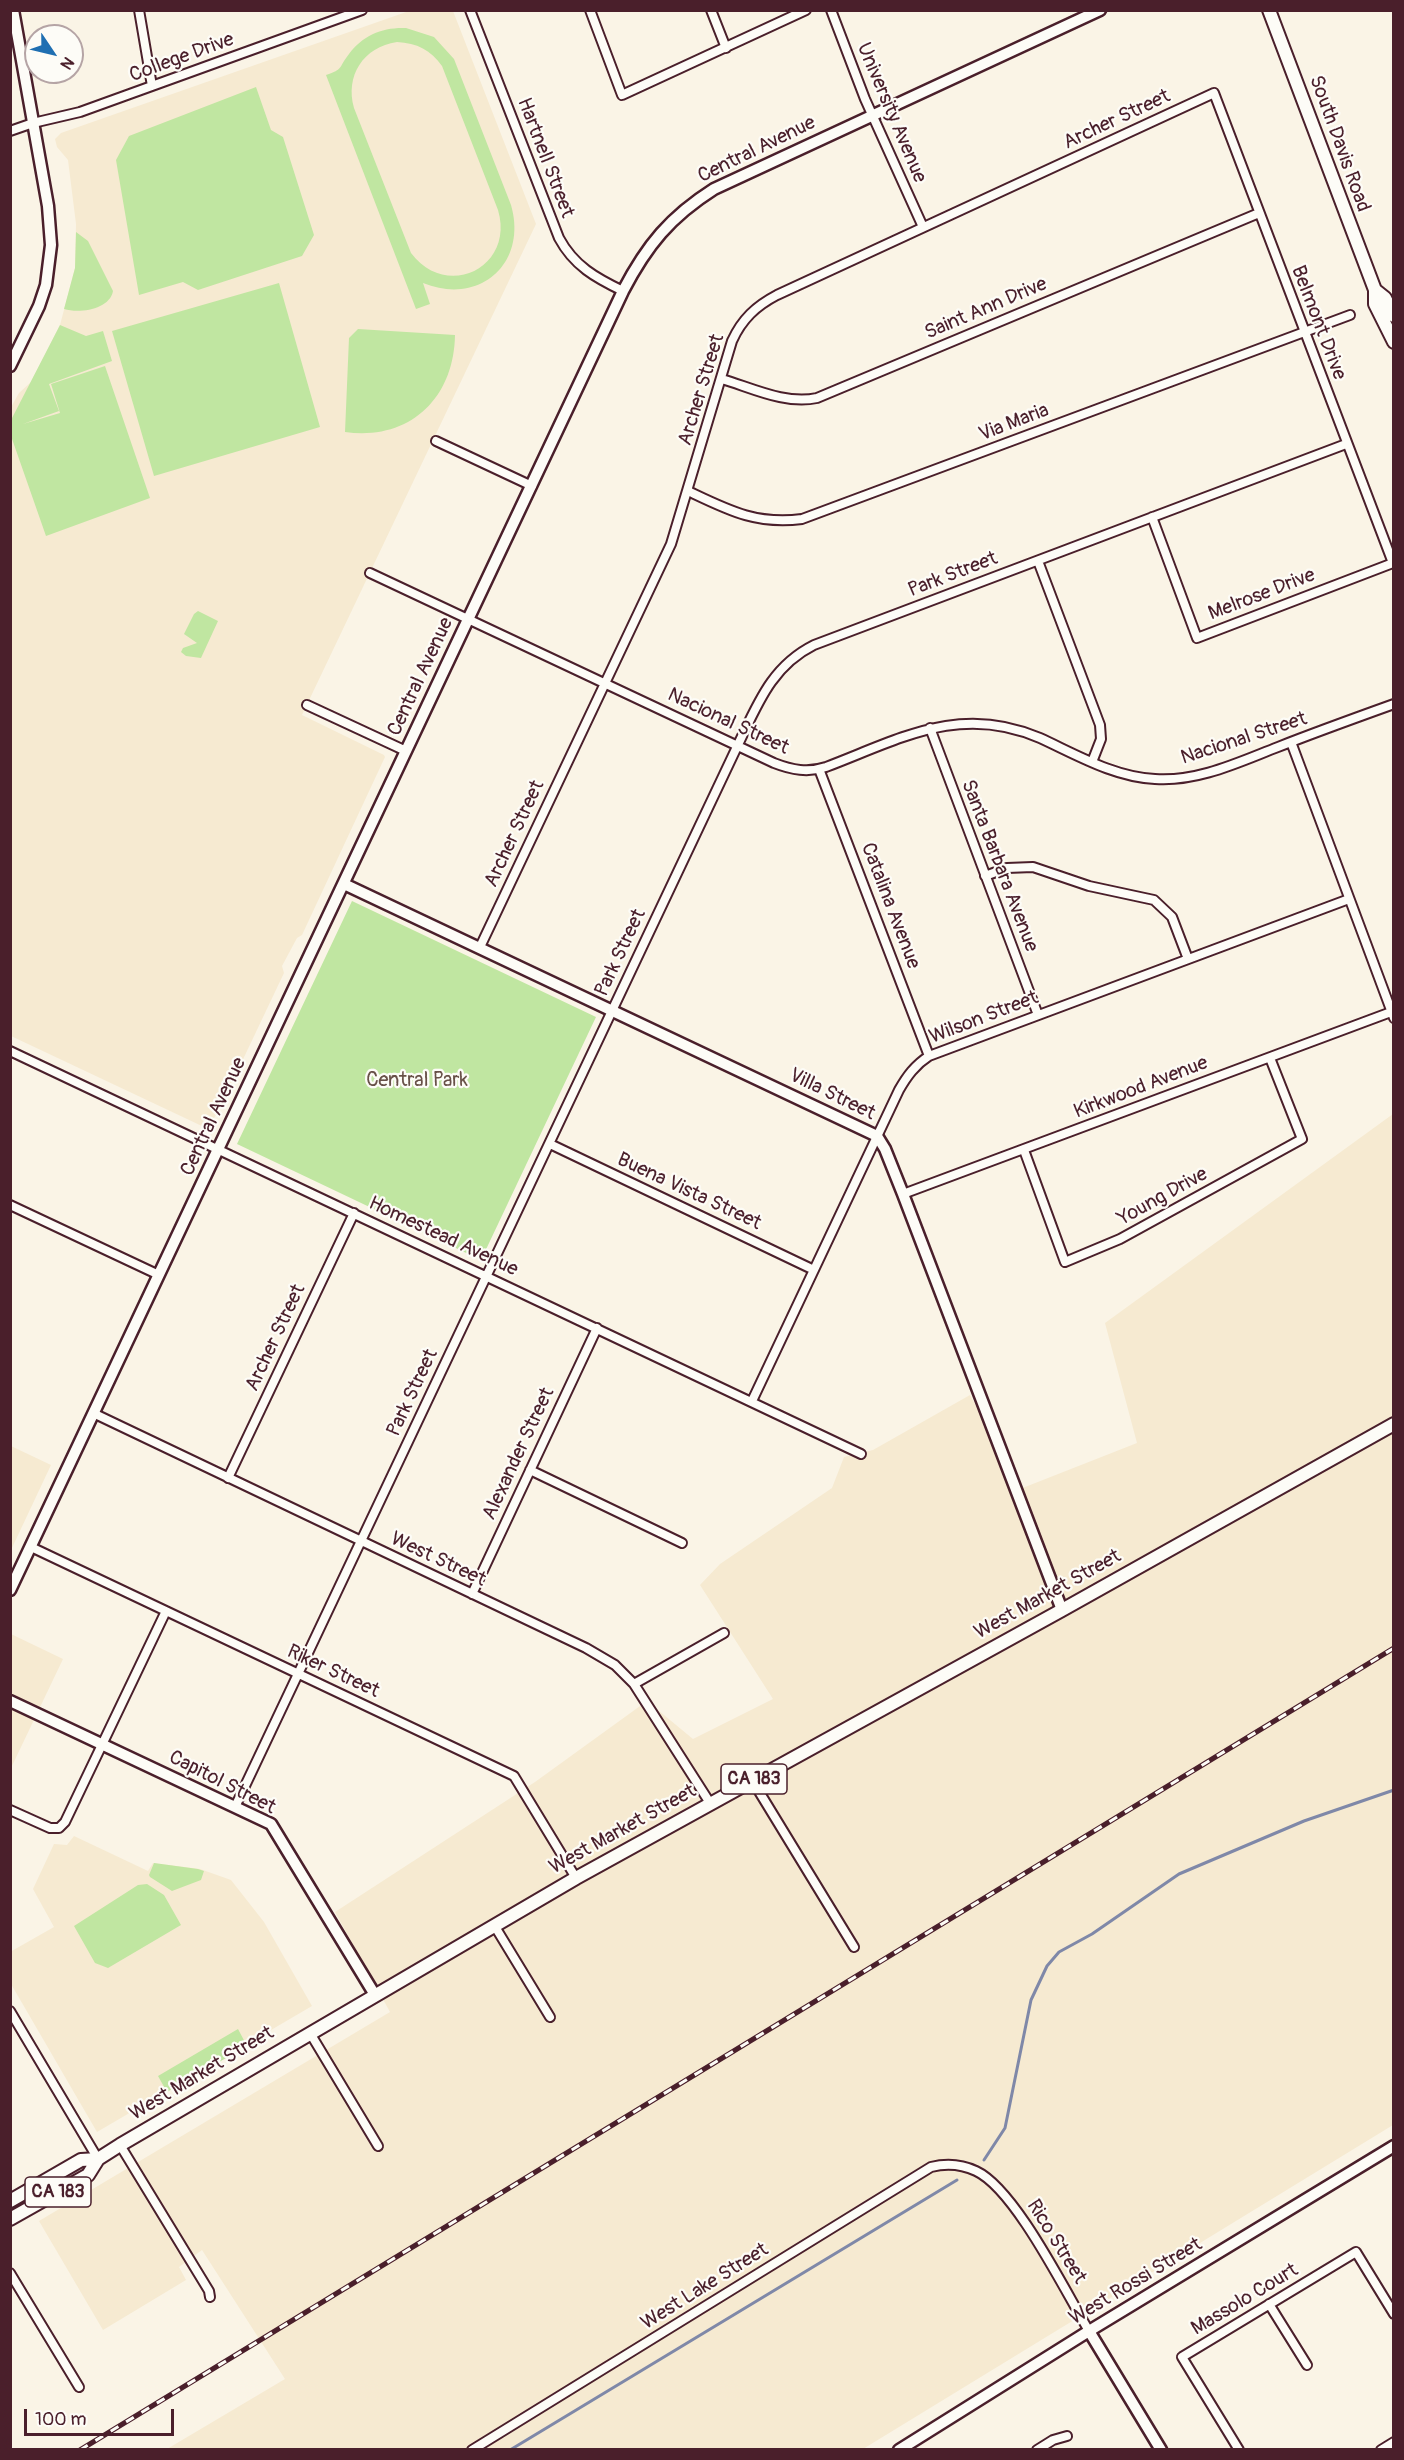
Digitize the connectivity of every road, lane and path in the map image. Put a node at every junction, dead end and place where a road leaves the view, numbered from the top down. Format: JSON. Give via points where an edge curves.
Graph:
{"nodes":[{"id":1,"x":13,"y":10,"type":"edge"},
{"id":2,"x":139,"y":10,"type":"edge"},
{"id":3,"x":362,"y":10,"type":"edge"},
{"id":4,"x":470,"y":10,"type":"edge"},
{"id":5,"x":590,"y":10,"type":"edge"},
{"id":6,"x":711,"y":10,"type":"edge"},
{"id":7,"x":806,"y":10,"type":"edge"},
{"id":8,"x":831,"y":10,"type":"edge"},
{"id":9,"x":1101,"y":10,"type":"edge"},
{"id":10,"x":1269,"y":10,"type":"edge"},
{"id":11,"x":726,"y":48,"type":"junction"},
{"id":12,"x":152,"y":86,"type":"junction"},
{"id":13,"x":1214,"y":93,"type":"joint"},
{"id":14,"x":872,"y":116,"type":"junction"},
{"id":15,"x":33,"y":123,"type":"junction"},
{"id":16,"x":10,"y":131,"type":"edge"},
{"id":17,"x":1259,"y":213,"type":"junction"},
{"id":18,"x":923,"y":227,"type":"junction"},
{"id":19,"x":1375,"y":290,"type":"junction"},
{"id":20,"x":623,"y":291,"type":"junction"},
{"id":21,"x":1350,"y":315,"type":"dead end"},
{"id":22,"x":1394,"y":316,"type":"edge"},
{"id":23,"x":1303,"y":332,"type":"junction"},
{"id":24,"x":1394,"y":342,"type":"edge"},
{"id":25,"x":10,"y":366,"type":"edge"},
{"id":26,"x":722,"y":379,"type":"junction"},
{"id":27,"x":436,"y":441,"type":"dead end"},
{"id":28,"x":1346,"y":444,"type":"junction"},
{"id":29,"x":532,"y":486,"type":"junction"},
{"id":30,"x":688,"y":491,"type":"junction"},
{"id":31,"x":1152,"y":518,"type":"junction"},
{"id":32,"x":1038,"y":561,"type":"junction"},
{"id":33,"x":1393,"y":563,"type":"edge"},
{"id":34,"x":370,"y":573,"type":"dead end"},
{"id":35,"x":469,"y":619,"type":"junction"},
{"id":36,"x":605,"y":683,"type":"junction"},
{"id":37,"x":1394,"y":704,"type":"edge"},
{"id":38,"x":307,"y":705,"type":"dead end"},
{"id":39,"x":930,"y":728,"type":"junction"},
{"id":40,"x":1291,"y":742,"type":"junction"},
{"id":41,"x":738,"y":746,"type":"junction"},
{"id":42,"x":406,"y":751,"type":"junction"},
{"id":43,"x":1092,"y":762,"type":"junction"},
{"id":44,"x":819,"y":769,"type":"junction"},
{"id":45,"x":985,"y":876,"type":"junction"},
{"id":46,"x":344,"y":884,"type":"junction"},
{"id":47,"x":1349,"y":899,"type":"junction"},
{"id":48,"x":480,"y":947,"type":"junction"},
{"id":49,"x":1188,"y":958,"type":"junction"},
{"id":50,"x":612,"y":1011,"type":"junction"},
{"id":51,"x":1038,"y":1015,"type":"junction"},
{"id":52,"x":1392,"y":1015,"type":"edge"},
{"id":53,"x":10,"y":1051,"type":"edge"},
{"id":54,"x":929,"y":1056,"type":"junction"},
{"id":55,"x":1270,"y":1058,"type":"junction"},
{"id":56,"x":877,"y":1136,"type":"junction"},
{"id":57,"x":550,"y":1144,"type":"junction"},
{"id":58,"x":219,"y":1149,"type":"junction"},
{"id":59,"x":1024,"y":1150,"type":"junction"},
{"id":60,"x":903,"y":1194,"type":"junction"},
{"id":61,"x":10,"y":1205,"type":"edge"},
{"id":62,"x":354,"y":1213,"type":"junction"},
{"id":63,"x":814,"y":1270,"type":"junction"},
{"id":64,"x":159,"y":1275,"type":"junction"},
{"id":65,"x":486,"y":1276,"type":"junction"},
{"id":66,"x":597,"y":1329,"type":"junction"},
{"id":67,"x":752,"y":1401,"type":"junction"},
{"id":68,"x":93,"y":1413,"type":"junction"},
{"id":69,"x":1394,"y":1424,"type":"edge"},
{"id":70,"x":861,"y":1454,"type":"dead end"},
{"id":71,"x":530,"y":1470,"type":"junction"},
{"id":72,"x":228,"y":1478,"type":"junction"},
{"id":73,"x":361,"y":1542,"type":"junction"},
{"id":74,"x":682,"y":1543,"type":"dead end"},
{"id":75,"x":31,"y":1547,"type":"junction"},
{"id":76,"x":10,"y":1590,"type":"edge"},
{"id":77,"x":472,"y":1594,"type":"junction"},
{"id":78,"x":1062,"y":1610,"type":"junction"},
{"id":79,"x":166,"y":1611,"type":"junction"},
{"id":80,"x":724,"y":1633,"type":"dead end"},
{"id":81,"x":298,"y":1674,"type":"junction"},
{"id":82,"x":634,"y":1684,"type":"junction"},
{"id":83,"x":10,"y":1701,"type":"edge"},
{"id":84,"x":102,"y":1744,"type":"junction"},
{"id":85,"x":752,"y":1780,"type":"junction"},
{"id":86,"x":711,"y":1803,"type":"junction"},
{"id":87,"x":235,"y":1807,"type":"junction"},
{"id":88,"x":10,"y":1810,"type":"edge"},
{"id":89,"x":576,"y":1878,"type":"junction"},
{"id":90,"x":494,"y":1925,"type":"junction"},
{"id":91,"x":854,"y":1947,"type":"dead end"},
{"id":92,"x":375,"y":1995,"type":"junction"},
{"id":93,"x":10,"y":2011,"type":"edge"},
{"id":94,"x":550,"y":2017,"type":"dead end"},
{"id":95,"x":310,"y":2033,"type":"junction"},
{"id":96,"x":120,"y":2145,"type":"junction"},
{"id":97,"x":378,"y":2146,"type":"dead end"},
{"id":98,"x":1394,"y":2146,"type":"edge"},
{"id":99,"x":98,"y":2159,"type":"junction"},
{"id":100,"x":958,"y":2165,"type":"joint"},
{"id":101,"x":10,"y":2201,"type":"edge"},
{"id":102,"x":10,"y":2219,"type":"edge"},
{"id":103,"x":10,"y":2274,"type":"edge"},
{"id":104,"x":210,"y":2297,"type":"dead end"},
{"id":105,"x":1269,"y":2304,"type":"junction"},
{"id":106,"x":1394,"y":2314,"type":"edge"},
{"id":107,"x":1089,"y":2331,"type":"junction"},
{"id":108,"x":1307,"y":2365,"type":"dead end"},
{"id":109,"x":79,"y":2387,"type":"dead end"},
{"id":110,"x":1067,"y":2436,"type":"dead end"},
{"id":111,"x":1394,"y":2442,"type":"edge"},
{"id":112,"x":472,"y":2450,"type":"edge"},
{"id":113,"x":899,"y":2450,"type":"edge"},
{"id":114,"x":1037,"y":2450,"type":"edge"},
{"id":115,"x":1161,"y":2450,"type":"edge"},
{"id":116,"x":1239,"y":2450,"type":"edge"},
{"id":117,"x":1381,"y":2450,"type":"edge"}],
"edges":[{"from":1,"to":15,"type":"street"},
{"from":2,"to":12,"type":"street"},
{"from":3,"to":12,"type":"street","name":"College Drive"},
{"from":4,"to":20,"type":"street","name":"Hartnell Street","via":[[562,245],[583,269]]},
{"from":5,"to":11,"type":"street","via":[[622,95]]},
{"from":6,"to":11,"type":"street"},
{"from":7,"to":11,"type":"street"},
{"from":8,"to":14,"type":"street","name":"University Avenue"},
{"from":9,"to":14,"type":"street","name":"Central Avenue"},
{"from":10,"to":19,"type":"main road","name":"South Davis Road"},
{"from":12,"to":15,"type":"street","name":"College Drive","via":[[80,112]]},
{"from":13,"to":17,"type":"street","name":"Belmont Drive"},
{"from":13,"to":18,"type":"street","name":"Archer Street"},
{"from":14,"to":18,"type":"street","name":"University Avenue"},
{"from":14,"to":20,"type":"street","name":"Central Avenue","via":[[696,200],[658,235]]},
{"from":15,"to":16,"type":"street","name":"College Drive"},
{"from":15,"to":25,"type":"street","via":[[51,226],[50,265],[39,306]]},
{"from":17,"to":23,"type":"street","name":"Belmont Drive"},
{"from":17,"to":26,"type":"street","name":"Saint Ann Drive","via":[[817,398],[788,399]]},
{"from":18,"to":26,"type":"street","name":"Archer Street","via":[[764,302],[737,331]]},
{"from":19,"to":22,"type":"main road","name":"South Davis Road","via":[[1385,298]]},
{"from":19,"to":24,"type":"main road","name":"South Davis Road","via":[[1375,304]]},
{"from":20,"to":29,"type":"street","name":"Central Avenue"},
{"from":21,"to":23,"type":"street","name":"Via Maria"},
{"from":23,"to":28,"type":"street","name":"Belmont Drive"},
{"from":23,"to":30,"type":"street","name":"Via Maria","via":[[802,519],[772,521],[747,517]]},
{"from":26,"to":30,"type":"street","name":"Archer Street"},
{"from":27,"to":29,"type":"street"},
{"from":28,"to":31,"type":"street","name":"Park Street"},
{"from":28,"to":33,"type":"street","name":"Belmont Drive"},
{"from":29,"to":35,"type":"street","name":"Central Avenue"},
{"from":30,"to":36,"type":"street","name":"Archer Street","via":[[668,551]]},
{"from":31,"to":32,"type":"street","name":"Park Street"},
{"from":31,"to":33,"type":"street","name":"Melrose Drive","via":[[1197,638]]},
{"from":32,"to":41,"type":"street","name":"Park Street","via":[[805,649],[770,682]]},
{"from":32,"to":43,"type":"street","via":[[1100,725],[1101,739]]},
{"from":34,"to":35,"type":"street","name":"Nacional Street"},
{"from":35,"to":36,"type":"street","name":"Nacional Street"},
{"from":35,"to":42,"type":"street","name":"Central Avenue"},
{"from":36,"to":41,"type":"street","name":"Nacional Street"},
{"from":36,"to":48,"type":"street","name":"Archer Street"},
{"from":37,"to":40,"type":"street","name":"Nacional Street"},
{"from":38,"to":42,"type":"street"},
{"from":39,"to":43,"type":"street","name":"Nacional Street","via":[[970,722],[1002,726]]},
{"from":39,"to":44,"type":"street","name":"Nacional Street"},
{"from":39,"to":45,"type":"street","name":"Santa Barbara Avenue"},
{"from":40,"to":43,"type":"street","name":"Nacional Street","via":[[1209,772],[1181,778],[1137,777]]},
{"from":40,"to":47,"type":"street"},
{"from":41,"to":44,"type":"street","name":"Nacional Street","via":[[783,767]]},
{"from":41,"to":50,"type":"street","name":"Park Street"},
{"from":42,"to":46,"type":"street","name":"Central Avenue"},
{"from":44,"to":54,"type":"street","name":"Catalina Avenue"},
{"from":45,"to":49,"type":"street","via":[[1007,868],[1033,867],[1089,886],[1154,900],[1172,917]]},
{"from":45,"to":51,"type":"street","name":"Santa Barbara Avenue"},
{"from":46,"to":48,"type":"street","name":"Villa Street"},
{"from":46,"to":58,"type":"street","name":"Central Avenue"},
{"from":47,"to":49,"type":"street","name":"Wilson Street"},
{"from":47,"to":52,"type":"street"},
{"from":48,"to":50,"type":"street","name":"Villa Street"},
{"from":49,"to":51,"type":"street","name":"Wilson Street"},
{"from":50,"to":56,"type":"street","name":"Villa Street"},
{"from":50,"to":57,"type":"street","name":"Park Street"},
{"from":51,"to":54,"type":"street","name":"Wilson Street"},
{"from":52,"to":55,"type":"street","name":"Kirkwood Avenue"},
{"from":53,"to":58,"type":"street","name":"Homestead Avenue"},
{"from":54,"to":56,"type":"street","name":"Wilson Street","via":[[904,1080]]},
{"from":55,"to":59,"type":"street","name":"Kirkwood Avenue"},
{"from":55,"to":59,"type":"street","name":"Young Drive","via":[[1302,1139],[1120,1239],[1065,1262]]},
{"from":56,"to":60,"type":"street","name":"Villa Street"},
{"from":56,"to":63,"type":"street","name":"Wilson Street"},
{"from":57,"to":63,"type":"street","name":"Buena Vista Street"},
{"from":57,"to":65,"type":"street","name":"Park Street"},
{"from":58,"to":62,"type":"street","name":"Homestead Avenue"},
{"from":58,"to":64,"type":"street","name":"Central Avenue"},
{"from":59,"to":60,"type":"street","name":"Kirkwood Avenue"},
{"from":60,"to":78,"type":"street","name":"Villa Street"},
{"from":61,"to":64,"type":"street"},
{"from":62,"to":65,"type":"street","name":"Homestead Avenue"},
{"from":62,"to":72,"type":"street","name":"Archer Street"},
{"from":63,"to":67,"type":"street","name":"Wilson Street"},
{"from":64,"to":68,"type":"street","name":"Central Avenue"},
{"from":65,"to":66,"type":"street","name":"Homestead Avenue"},
{"from":65,"to":73,"type":"street","name":"Park Street"},
{"from":66,"to":67,"type":"street","name":"Homestead Avenue"},
{"from":66,"to":71,"type":"street","name":"Alexander Street"},
{"from":67,"to":70,"type":"street","name":"Homestead Avenue"},
{"from":68,"to":72,"type":"street","name":"West Street"},
{"from":68,"to":75,"type":"street","name":"Central Avenue"},
{"from":69,"to":78,"type":"main road","name":"West Market Street","number":"CA 183"},
{"from":71,"to":74,"type":"street"},
{"from":71,"to":77,"type":"street","name":"Alexander Street"},
{"from":72,"to":73,"type":"street","name":"West Street"},
{"from":73,"to":77,"type":"street","name":"West Street"},
{"from":73,"to":81,"type":"street","name":"Park Street"},
{"from":75,"to":76,"type":"street","name":"Central Avenue"},
{"from":75,"to":79,"type":"street","name":"Riker Street"},
{"from":77,"to":82,"type":"street","name":"West Street","via":[[599,1655],[627,1674]]},
{"from":78,"to":85,"type":"main road","name":"West Market Street","number":"CA 183"},
{"from":79,"to":81,"type":"street","name":"Riker Street"},
{"from":79,"to":84,"type":"street"},
{"from":80,"to":82,"type":"street"},
{"from":81,"to":87,"type":"street","name":"Park Street"},
{"from":81,"to":89,"type":"street","name":"Riker Street","via":[[514,1776]]},
{"from":82,"to":86,"type":"street","name":"West Street"},
{"from":83,"to":84,"type":"street","name":"Capitol Street"},
{"from":84,"to":87,"type":"street","name":"Capitol Street"},
{"from":84,"to":88,"type":"street","via":[[65,1822],[58,1828]]},
{"from":85,"to":86,"type":"main road","name":"West Market Street","number":"CA 183"},
{"from":85,"to":91,"type":"street"},
{"from":86,"to":89,"type":"main road","name":"West Market Street","number":"CA 183"},
{"from":87,"to":92,"type":"street","name":"Capitol Street","via":[[271,1824]]},
{"from":89,"to":90,"type":"main road","name":"West Market Street","number":"CA 183"},
{"from":90,"to":92,"type":"main road","name":"West Market Street","number":"CA 183"},
{"from":90,"to":94,"type":"street"},
{"from":92,"to":95,"type":"main road","name":"West Market Street","number":"CA 183"},
{"from":93,"to":99,"type":"street"},
{"from":95,"to":96,"type":"main road","name":"West Market Street","number":"CA 183"},
{"from":95,"to":97,"type":"street"},
{"from":96,"to":99,"type":"main road","name":"West Market Street","number":"CA 183"},
{"from":96,"to":104,"type":"street"},
{"from":98,"to":107,"type":"street","name":"West Rossi Street"},
{"from":99,"to":101,"type":"main road","name":"West Market Street","number":"CA 183","via":[[81,2160]]},
{"from":99,"to":102,"type":"main road","name":"West Market Street","number":"CA 183","via":[[88,2175]]},
{"from":100,"to":107,"type":"street","name":"Rico Street","via":[[977,2171],[995,2184],[1015,2207]]},
{"from":100,"to":112,"type":"street","name":"West Lake Street","via":[[932,2167]]},
{"from":103,"to":109,"type":"street"},
{"from":105,"to":106,"type":"street","name":"Massolo Court","via":[[1356,2252]]},
{"from":105,"to":108,"type":"street"},
{"from":105,"to":116,"type":"street","name":"Massolo Court","via":[[1182,2357]]},
{"from":107,"to":113,"type":"street","name":"West Rossi Street"},
{"from":107,"to":115,"type":"street","name":"Rico Street"},
{"from":110,"to":114,"type":"street"},
{"from":111,"to":117,"type":"street"}]}
